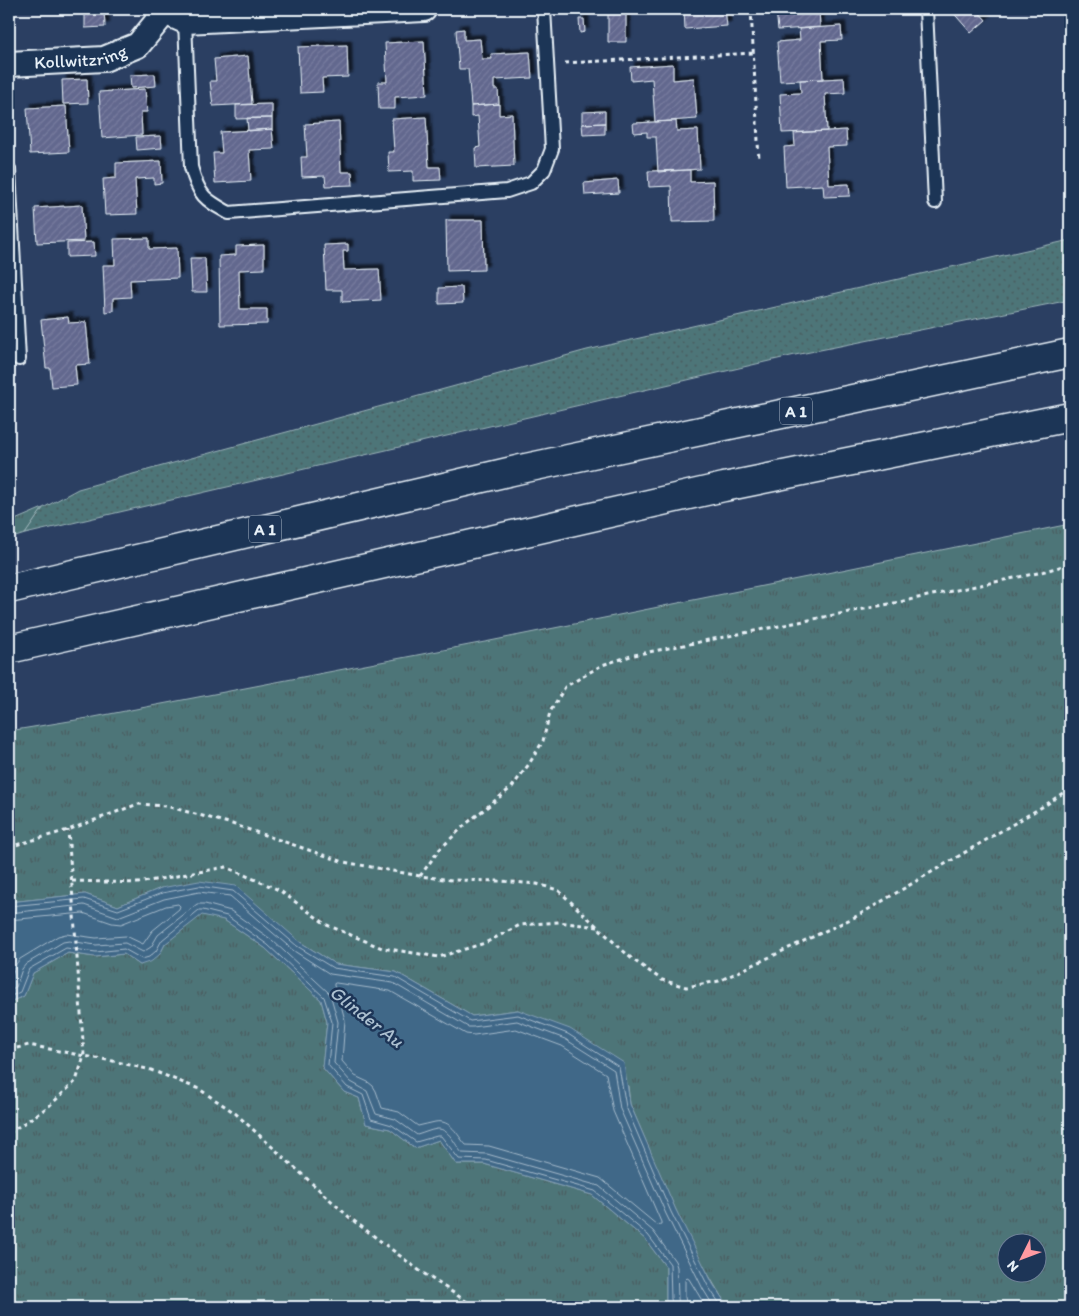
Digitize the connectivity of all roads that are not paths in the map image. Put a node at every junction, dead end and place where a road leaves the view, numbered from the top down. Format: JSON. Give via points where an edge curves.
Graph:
{"nodes":[{"id":1,"x":424,"y":9,"type":"edge"},
{"id":2,"x":544,"y":9,"type":"edge"},
{"id":3,"x":926,"y":9,"type":"edge"},
{"id":4,"x":170,"y":14,"type":"edge"},
{"id":5,"x":9,"y":64,"type":"edge"},
{"id":6,"x":9,"y":169,"type":"edge"},
{"id":7,"x":935,"y":202,"type":"dead end"},
{"id":8,"x":1070,"y":353,"type":"edge"},
{"id":9,"x":19,"y":359,"type":"dead end"},
{"id":10,"x":1070,"y":417,"type":"edge"},
{"id":11,"x":9,"y":589,"type":"edge"},
{"id":12,"x":9,"y":649,"type":"edge"}],
"edges":[{"from":1,"to":4,"type":"street"},
{"from":2,"to":4,"type":"lane","via":[[552,149],[544,170],[531,183],[507,191],[229,214],[209,202],[196,186]]},
{"from":3,"to":7,"type":"lane"},
{"from":4,"to":5,"type":"street","name":"Kollwitzring","via":[[138,45],[104,59]]},
{"from":6,"to":9,"type":"lane"},
{"from":8,"to":11,"type":"highway","number":"A 1","via":[[521,469]]},
{"from":10,"to":12,"type":"highway","via":[[724,487]]}]}
